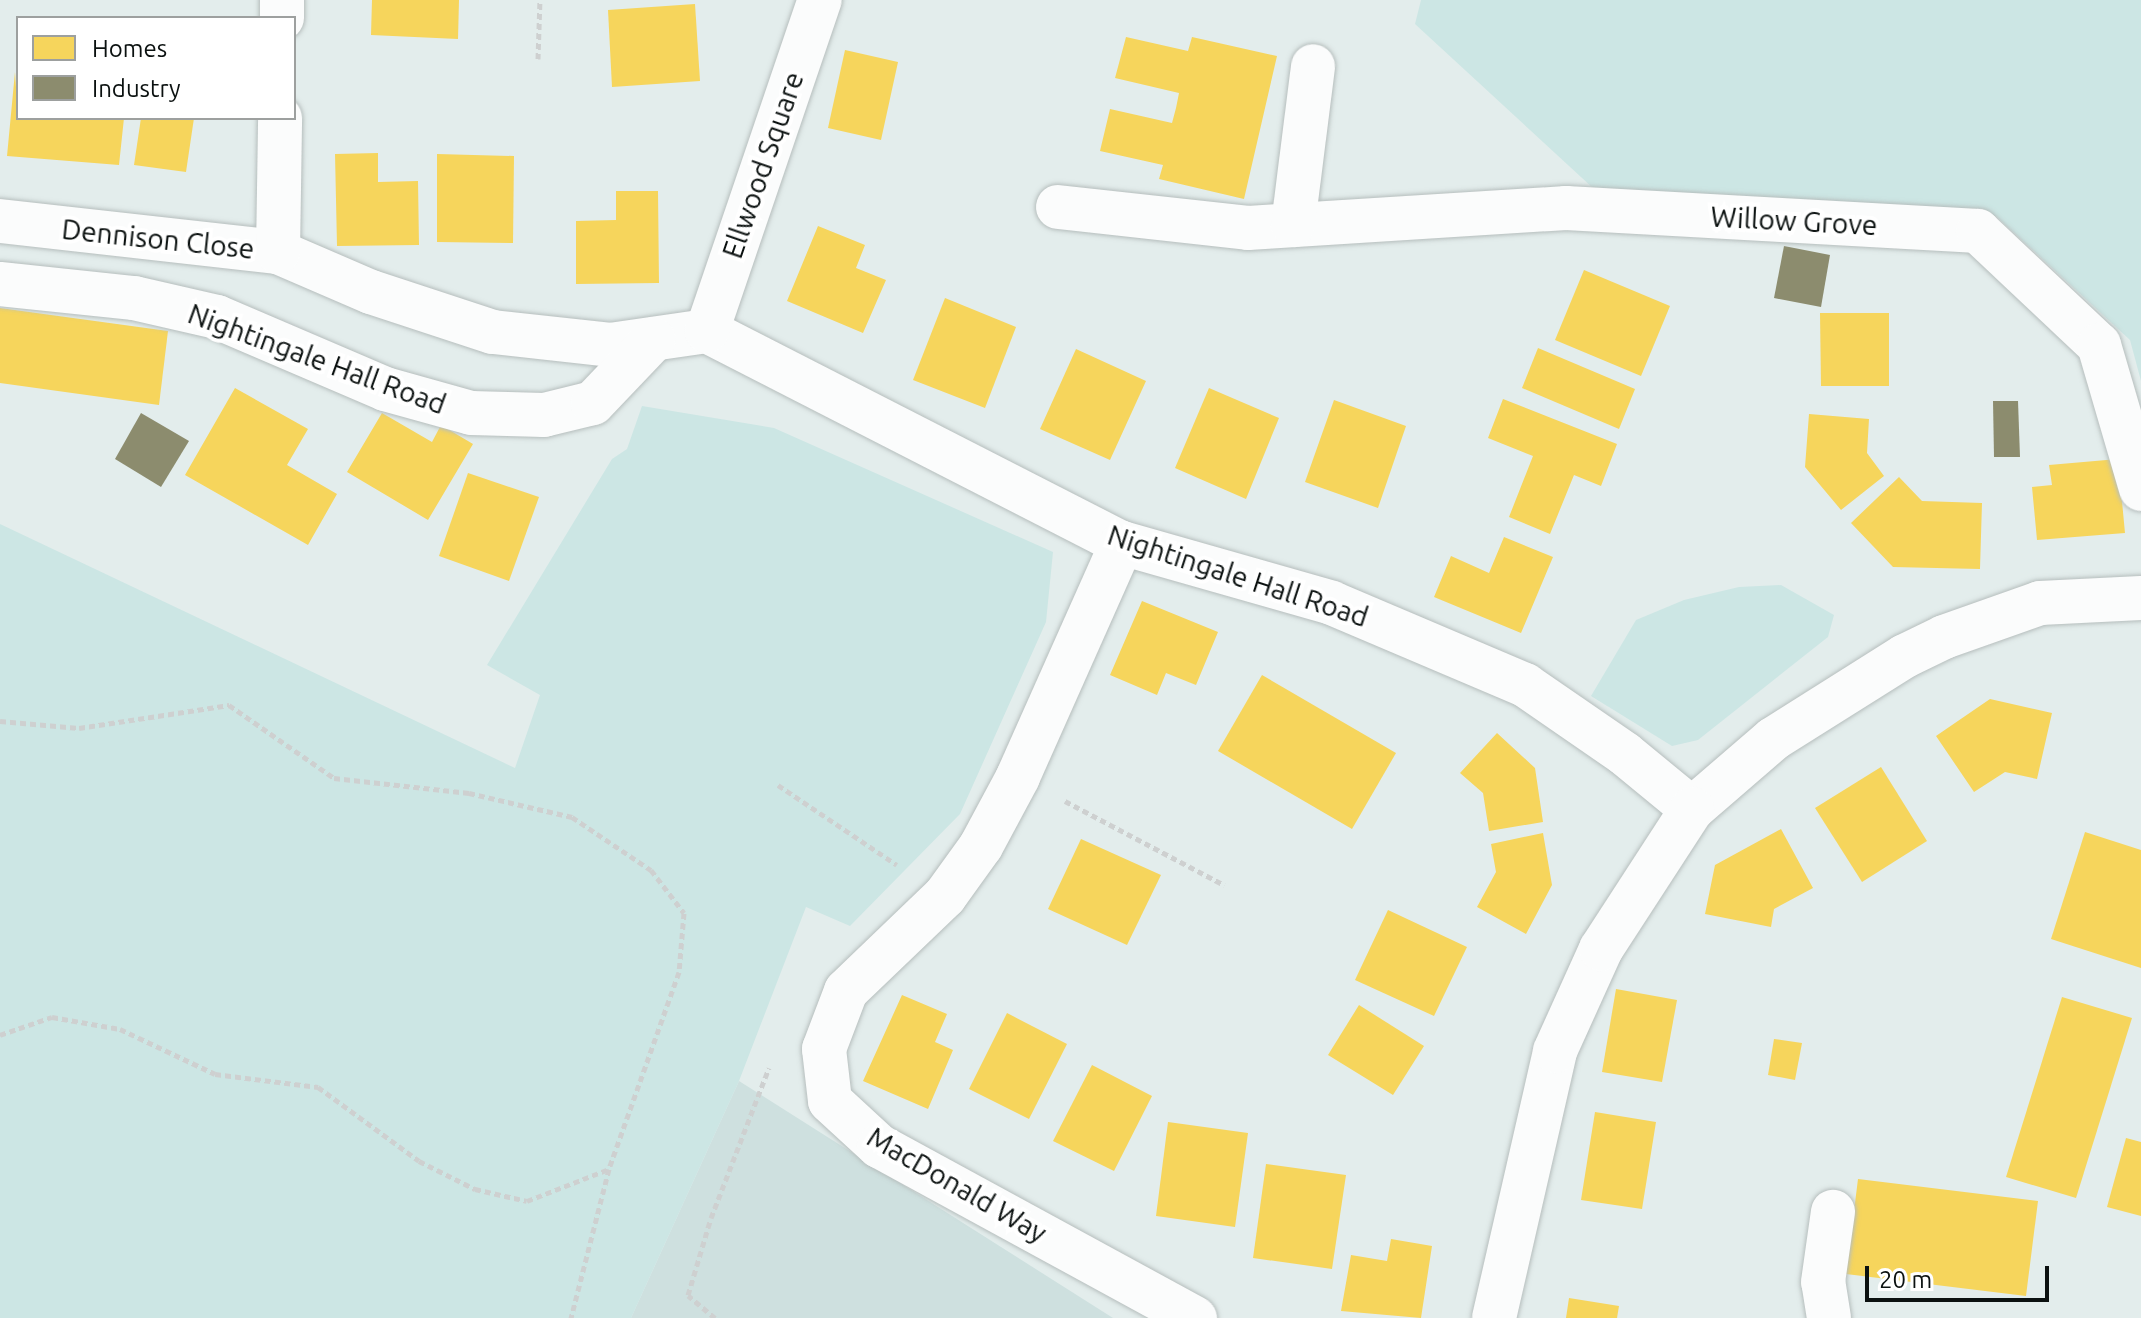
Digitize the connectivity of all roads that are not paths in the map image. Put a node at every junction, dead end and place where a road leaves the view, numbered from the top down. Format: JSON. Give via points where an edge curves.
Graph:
{"nodes":[{"id":1,"x":820,"y":0,"type":"edge"},
{"id":2,"x":1313,"y":66,"type":"dead end"},
{"id":3,"x":280,"y":120,"type":"edge"},
{"id":4,"x":1058,"y":207,"type":"dead end"},
{"id":5,"x":0,"y":221,"type":"edge"},
{"id":6,"x":1293,"y":225,"type":"junction"},
{"id":7,"x":278,"y":252,"type":"junction"},
{"id":8,"x":0,"y":284,"type":"edge"},
{"id":9,"x":707,"y":331,"type":"junction"},
{"id":10,"x":654,"y":339,"type":"junction"},
{"id":11,"x":2141,"y":489,"type":"edge"},
{"id":12,"x":1122,"y":543,"type":"junction"},
{"id":13,"x":2141,"y":598,"type":"edge"},
{"id":14,"x":1692,"y":809,"type":"junction"},
{"id":15,"x":1833,"y":1212,"type":"dead end"},
{"id":16,"x":1195,"y":1318,"type":"edge"},
{"id":17,"x":1494,"y":1318,"type":"edge"},
{"id":18,"x":1829,"y":1318,"type":"edge"}],
"edges":[{"from":1,"to":9,"type":"street","name":"Ellwood Square"},
{"from":2,"to":6,"type":"street"},
{"from":3,"to":7,"type":"street","name":"Dennison Close"},
{"from":4,"to":6,"type":"street","name":"Willow Grove","via":[[1248,228]]},
{"from":5,"to":7,"type":"street","name":"Dennison Close"},
{"from":6,"to":11,"type":"street","name":"Willow Grove","via":[[1566,208],[1978,231],[2099,345]]},
{"from":7,"to":10,"type":"street","via":[[371,292],[493,332],[610,345]]},
{"from":8,"to":10,"type":"street","name":"Nightingale Hall Road","via":[[134,298],[217,317],[385,389],[471,413],[544,415],[593,403]]},
{"from":9,"to":10,"type":"street"},
{"from":9,"to":12,"type":"street","name":"Nightingale Hall Road"},
{"from":12,"to":14,"type":"street","name":"Nightingale Hall Road","via":[[1332,603],[1525,685],[1625,754]]},
{"from":12,"to":16,"type":"street","name":"MacDonald Way","via":[[1018,777],[981,846],[945,896],[846,991],[824,1049],[830,1101],[879,1146]]},
{"from":13,"to":14,"type":"street","via":[[2040,603],[1918,650],[1773,739]]},
{"from":14,"to":17,"type":"street","via":[[1601,949],[1555,1051]]},
{"from":15,"to":18,"type":"street","via":[[1823,1282]]}]}
